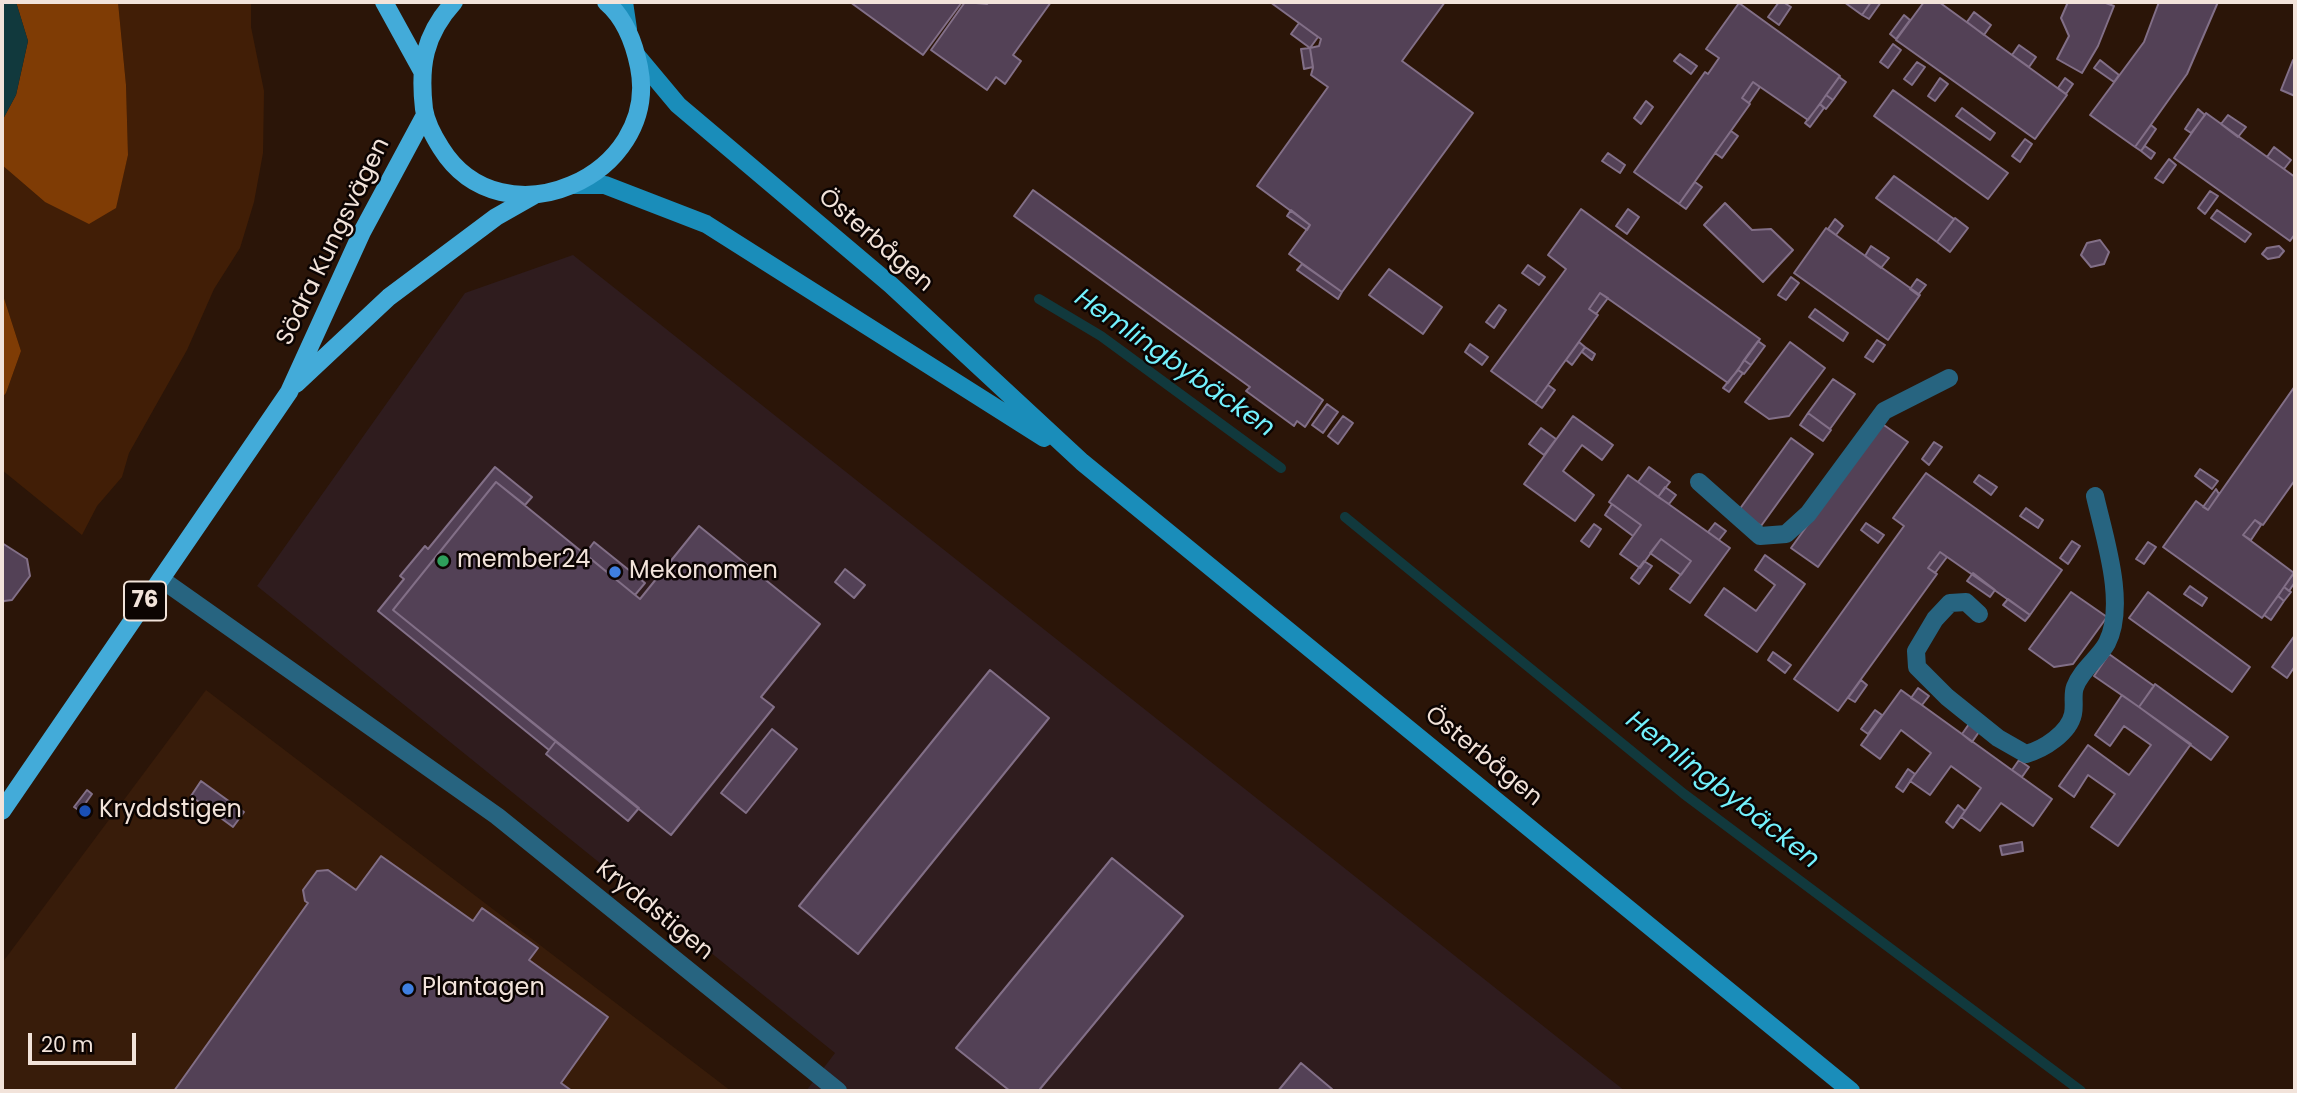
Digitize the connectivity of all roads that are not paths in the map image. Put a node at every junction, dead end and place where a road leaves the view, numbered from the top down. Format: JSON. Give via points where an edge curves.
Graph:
{"nodes":[{"id":1,"x":384,"y":2,"type":"edge"},
{"id":2,"x":454,"y":2,"type":"edge"},
{"id":3,"x":606,"y":2,"type":"edge"},
{"id":4,"x":624,"y":2,"type":"edge"},
{"id":5,"x":628,"y":29,"type":"junction"},
{"id":6,"x":637,"y":56,"type":"junction"},
{"id":7,"x":422,"y":71,"type":"junction"},
{"id":8,"x":425,"y":115,"type":"junction"},
{"id":9,"x":573,"y":185,"type":"junction"},
{"id":10,"x":533,"y":196,"type":"junction"},
{"id":11,"x":1949,"y":378,"type":"dead end"},
{"id":12,"x":289,"y":392,"type":"junction"},
{"id":13,"x":1082,"y":462,"type":"junction"},
{"id":14,"x":1699,"y":482,"type":"dead end"},
{"id":15,"x":2095,"y":496,"type":"dead end"},
{"id":16,"x":161,"y":579,"type":"junction"},
{"id":17,"x":1979,"y":614,"type":"dead end"},
{"id":18,"x":2,"y":811,"type":"edge"},
{"id":19,"x":838,"y":1091,"type":"edge"},
{"id":20,"x":1851,"y":1091,"type":"edge"}],
"edges":[{"from":1,"to":7,"type":"main road"},
{"from":2,"to":7,"type":"main road","via":[[425,50]]},
{"from":3,"to":5,"type":"main road"},
{"from":4,"to":5,"type":"main road"},
{"from":5,"to":6,"type":"main road"},
{"from":6,"to":9,"type":"main road","via":[[642,80],[630,132],[614,156]]},
{"from":6,"to":13,"type":"main road","name":"Österbågen","via":[[678,104],[891,285]]},
{"from":7,"to":8,"type":"main road"},
{"from":8,"to":10,"type":"main road","via":[[450,163],[475,182],[503,193]]},
{"from":8,"to":12,"type":"main road","name":"Södra Kungsvägen","number":"76","via":[[362,232]]},
{"from":9,"to":10,"type":"main road"},
{"from":9,"to":13,"type":"main road","name":"Österbågen","via":[[605,185],[706,224]]},
{"from":10,"to":12,"type":"main road","name":"Södra Kungsvägen","number":"76","via":[[496,216],[389,297]]},
{"from":11,"to":14,"type":"street","via":[[1884,411],[1808,514],[1786,534],[1760,536]]},
{"from":12,"to":16,"type":"main road","name":"Södra Kungsvägen","number":"76"},
{"from":13,"to":20,"type":"main road","name":"Österbågen"},
{"from":15,"to":17,"type":"street","via":[[2110,565],[2114,618],[2107,643],[2075,687],[2073,716],[2039,751],[2026,754],[1998,738],[1917,667],[1916,651],[1950,603],[1966,602]]},
{"from":16,"to":18,"type":"main road","name":"Södra Kungsvägen","number":"76"},
{"from":16,"to":19,"type":"street","name":"Kryddstigen","via":[[497,816]]}]}
